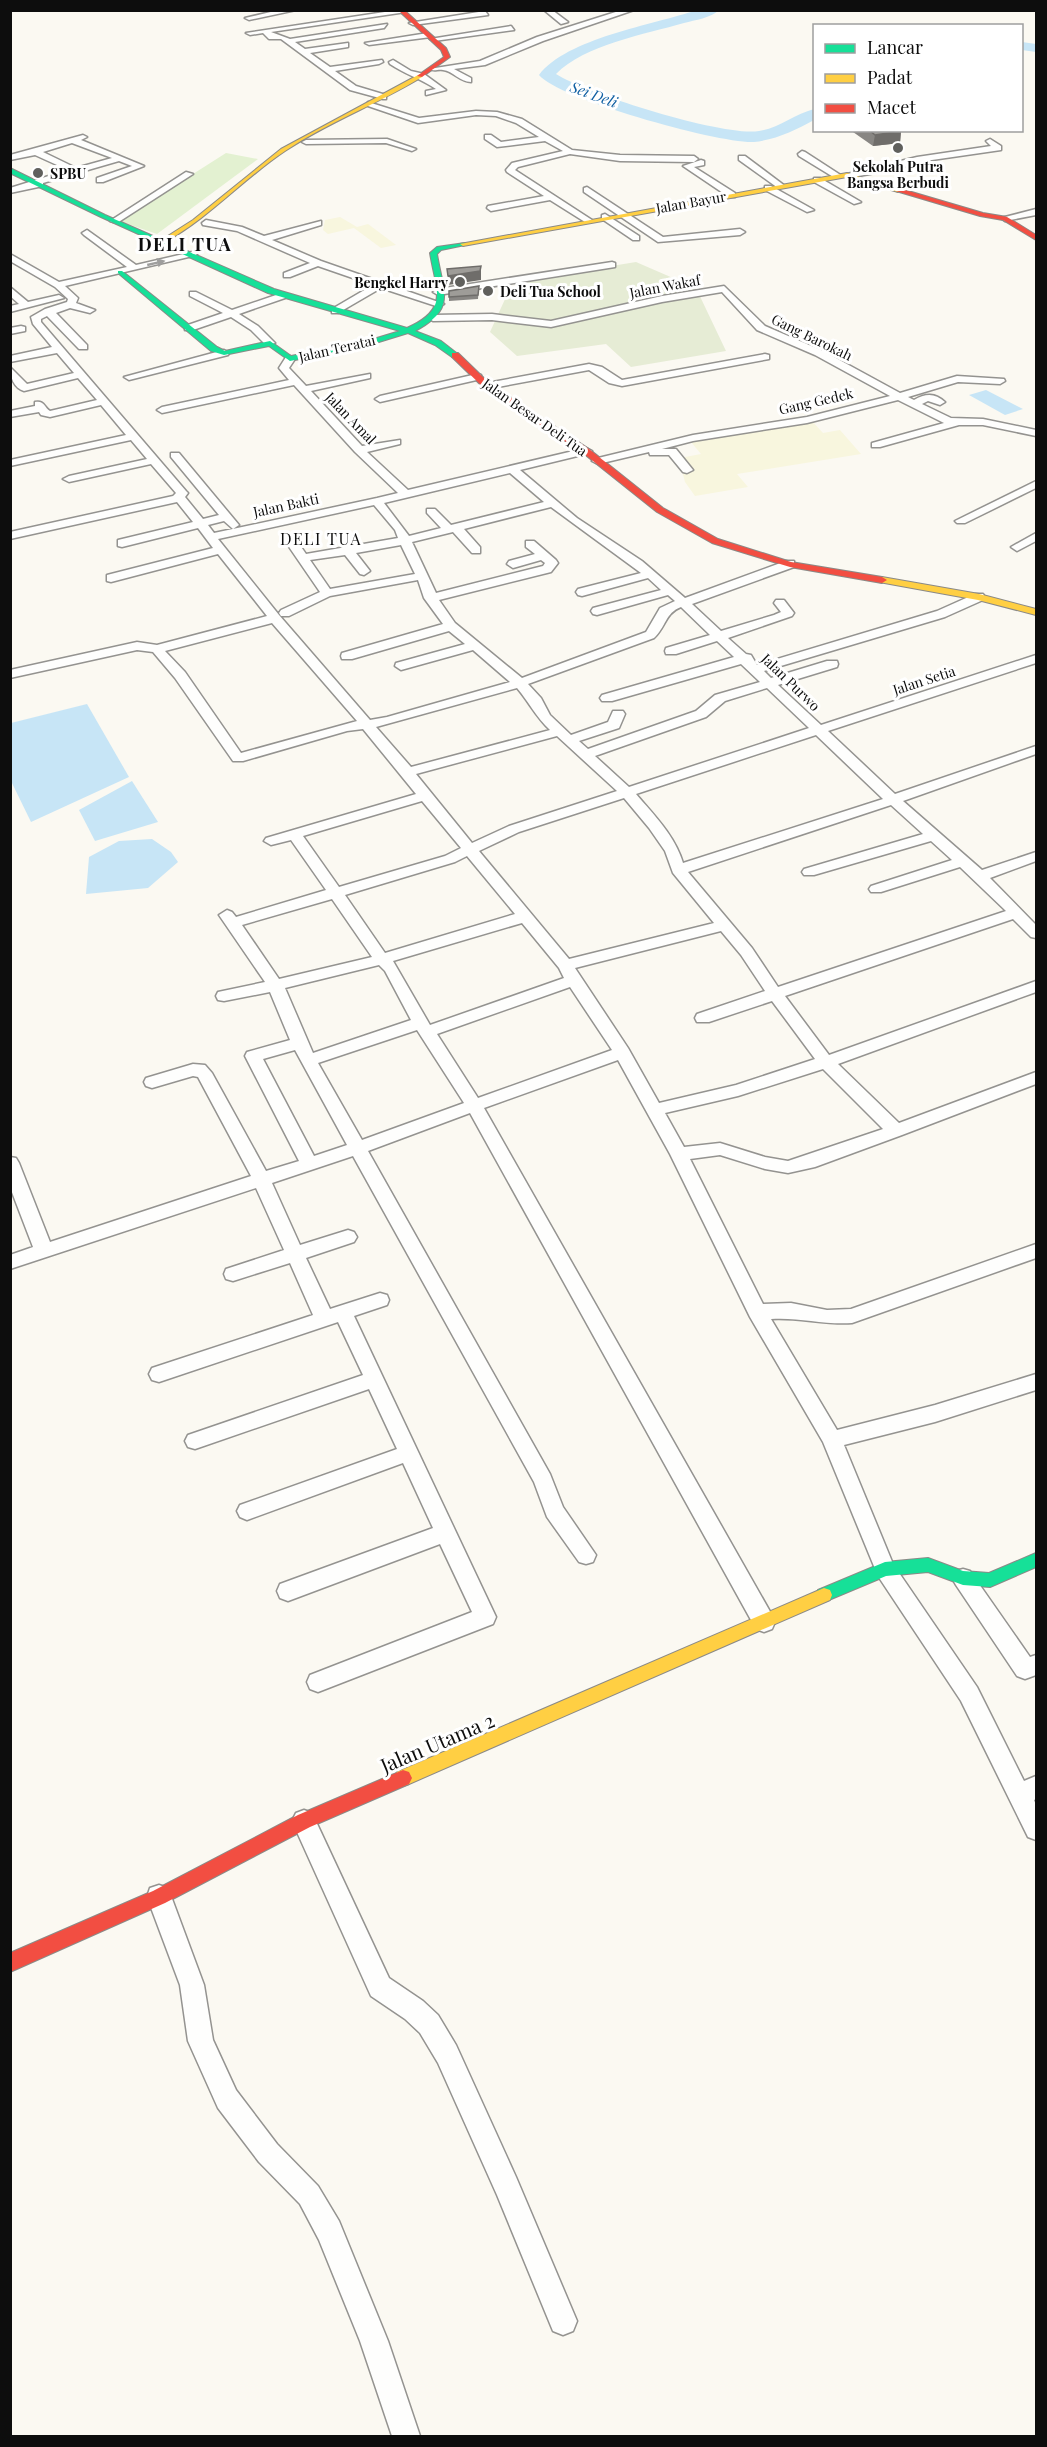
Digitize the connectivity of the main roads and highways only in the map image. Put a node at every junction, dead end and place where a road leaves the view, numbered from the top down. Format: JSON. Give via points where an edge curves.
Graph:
{"nodes":[{"id":1,"x":406,"y":18,"type":"edge"},
{"id":2,"x":341,"y":117,"type":"junction"},
{"id":3,"x":10,"y":170,"type":"edge"},
{"id":4,"x":1036,"y":238,"type":"edge"},
{"id":5,"x":167,"y":243,"type":"junction"},
{"id":6,"x":120,"y":272,"type":"road end"},
{"id":7,"x":409,"y":331,"type":"junction"},
{"id":8,"x":1036,"y":612,"type":"edge"},
{"id":9,"x":1036,"y":1560,"type":"edge"},
{"id":10,"x":10,"y":1963,"type":"edge"}],
"edges":[{"from":1,"to":2,"type":"main road","via":[[447,56],[430,72]]},
{"from":2,"to":5,"type":"main road","via":[[270,157],[200,220]]},
{"from":2,"to":5,"type":"main road","via":[[339,122],[264,169],[206,223]]},
{"from":3,"to":5,"type":"main road","name":"Jalan Besar Deli Tua"},
{"from":4,"to":7,"type":"main road","name":"Jalan Bayur","via":[[1005,218],[982,215],[843,175],[439,248],[433,253],[439,298],[433,318]]},
{"from":5,"to":7,"type":"main road","name":"Jalan Besar Deli Tua","via":[[282,296]]},
{"from":6,"to":7,"type":"main road","name":"Jalan Teratai","via":[[209,346],[224,352],[270,343],[290,359]]},
{"from":7,"to":8,"type":"main road","name":"Jalan Besar Deli Tua","via":[[451,351],[482,382],[586,451],[660,510],[707,537],[790,564],[980,597]]},
{"from":9,"to":10,"type":"main road","name":"Jalan Utama 2","via":[[990,1580],[963,1578],[928,1565],[885,1569],[304,1821],[159,1897]]}]}
